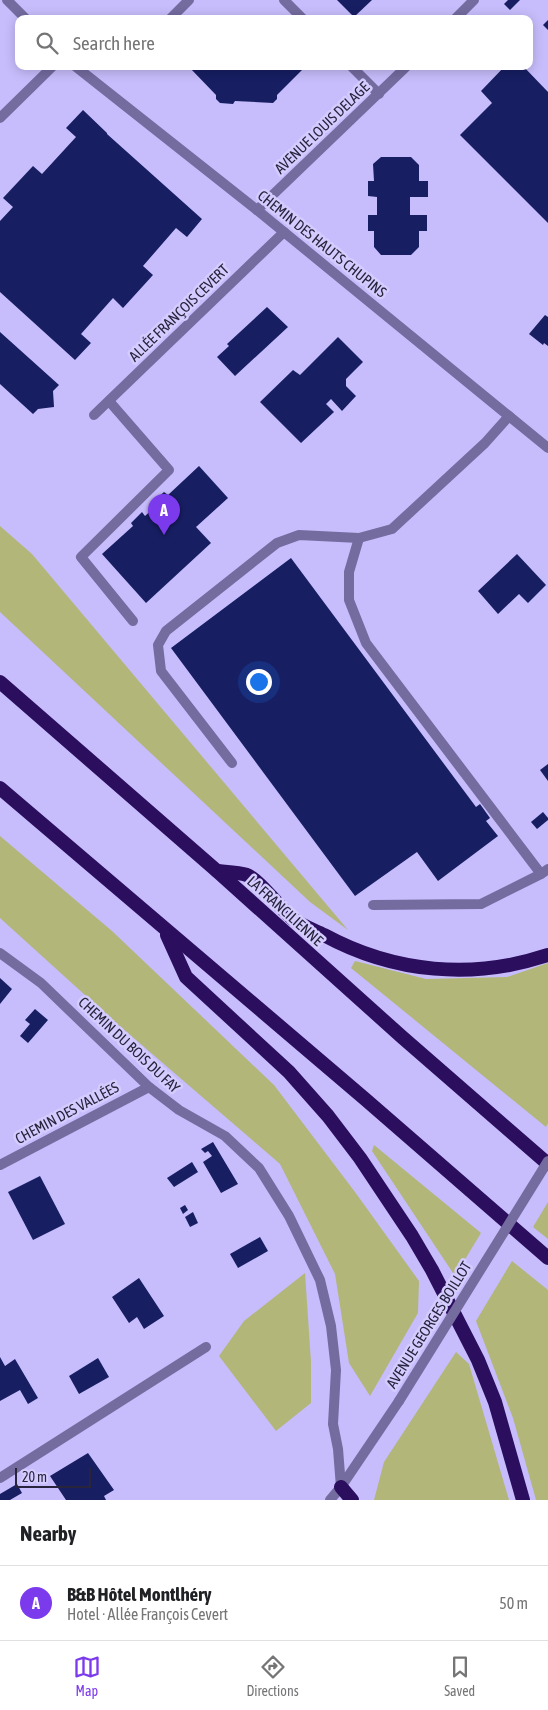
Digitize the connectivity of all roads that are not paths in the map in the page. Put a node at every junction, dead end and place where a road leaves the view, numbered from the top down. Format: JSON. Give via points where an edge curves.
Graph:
{"nodes":[{"id":1,"x":7,"y":0,"type":"edge"},
{"id":2,"x":190,"y":0,"type":"edge"},
{"id":3,"x":284,"y":0,"type":"edge"},
{"id":4,"x":474,"y":0,"type":"edge"},
{"id":5,"x":22,"y":15,"type":"edge"},
{"id":6,"x":174,"y":15,"type":"edge"},
{"id":7,"x":299,"y":15,"type":"edge"},
{"id":8,"x":459,"y":15,"type":"edge"},
{"id":9,"x":49,"y":70,"type":"edge"},
{"id":10,"x":80,"y":70,"type":"edge"},
{"id":11,"x":355,"y":70,"type":"edge"},
{"id":12,"x":403,"y":70,"type":"edge"},
{"id":13,"x":379,"y":94,"type":"junction"},
{"id":14,"x":0,"y":118,"type":"edge"},
{"id":15,"x":257,"y":210,"type":"junction"},
{"id":16,"x":284,"y":232,"type":"junction"},
{"id":17,"x":109,"y":400,"type":"junction"},
{"id":18,"x":94,"y":415,"type":"dead end"},
{"id":19,"x":509,"y":416,"type":"junction"},
{"id":20,"x":548,"y":448,"type":"edge"},
{"id":21,"x":359,"y":538,"type":"junction"},
{"id":22,"x":133,"y":621,"type":"dead end"},
{"id":23,"x":0,"y":682,"type":"edge"},
{"id":24,"x":232,"y":763,"type":"dead end"},
{"id":25,"x":0,"y":788,"type":"edge"},
{"id":26,"x":217,"y":870,"type":"junction"},
{"id":27,"x":545,"y":871,"type":"edge"},
{"id":28,"x":373,"y":905,"type":"dead end"},
{"id":29,"x":165,"y":930,"type":"junction"},
{"id":30,"x":0,"y":953,"type":"edge"},
{"id":31,"x":548,"y":955,"type":"edge"},
{"id":32,"x":149,"y":1087,"type":"junction"},
{"id":33,"x":548,"y":1163,"type":"edge"},
{"id":34,"x":0,"y":1165,"type":"edge"},
{"id":35,"x":548,"y":1258,"type":"edge"},
{"id":36,"x":206,"y":1347,"type":"dead end"},
{"id":37,"x":0,"y":1478,"type":"edge"},
{"id":38,"x":341,"y":1487,"type":"junction"},
{"id":39,"x":330,"y":1500,"type":"edge"},
{"id":40,"x":352,"y":1500,"type":"edge"},
{"id":41,"x":523,"y":1500,"type":"edge"}],
"edges":[{"from":1,"to":5,"type":"street"},
{"from":2,"to":6,"type":"street"},
{"from":3,"to":7,"type":"street"},
{"from":4,"to":8,"type":"street"},
{"from":9,"to":14,"type":"street"},
{"from":10,"to":15,"type":"street","name":"CHEMIN DES HAUTS CHUPINS"},
{"from":11,"to":13,"type":"street"},
{"from":12,"to":13,"type":"street","name":"AVENUE LOUIS DELAGE"},
{"from":13,"to":15,"type":"street","name":"AVENUE LOUIS DELAGE"},
{"from":15,"to":16,"type":"street","name":"CHEMIN DES HAUTS CHUPINS"},
{"from":16,"to":17,"type":"street","name":"ALLÉE FRANÇOIS CEVERT"},
{"from":16,"to":19,"type":"street","name":"CHEMIN DES HAUTS CHUPINS"},
{"from":17,"to":18,"type":"street","name":"ALLÉE FRANÇOIS CEVERT"},
{"from":17,"to":22,"type":"street","via":[[169,470],[81,557]]},
{"from":19,"to":20,"type":"street","name":"CHEMIN DES HAUTS CHUPINS"},
{"from":19,"to":21,"type":"street","via":[[485,443],[392,529]]},
{"from":21,"to":24,"type":"street","via":[[299,535],[277,543],[166,632],[158,645],[161,671]]},
{"from":21,"to":27,"type":"street","via":[[349,572],[349,600],[366,643]]},
{"from":23,"to":26,"type":"highway","name":"LA FRANCILIENNE"},
{"from":25,"to":29,"type":"highway"},
{"from":26,"to":31,"type":"highway","via":[[248,875],[294,920],[342,945],[397,963],[440,970],[485,969]]},
{"from":26,"to":33,"type":"highway","name":"LA FRANCILIENNE"},
{"from":27,"to":28,"type":"street","via":[[481,904]]},
{"from":29,"to":35,"type":"highway"},
{"from":29,"to":41,"type":"highway","via":[[186,977],[289,1072],[328,1116],[412,1236],[478,1360],[495,1402]]},
{"from":30,"to":32,"type":"street","name":"CHEMIN DU BOIS DU FAY","via":[[41,983]]},
{"from":32,"to":34,"type":"street","name":"CHEMIN DES VALLÉES"},
{"from":32,"to":38,"type":"street","name":"CHEMIN DU BOIS DU FAY","via":[[179,1110],[226,1136],[259,1168],[289,1216],[320,1280],[331,1326],[336,1370],[332,1424]]},
{"from":33,"to":38,"type":"street","name":"AVENUE GEORGES BOILLOT","bridge":true,"via":[[399,1402]]},
{"from":36,"to":37,"type":"street"},
{"from":38,"to":39,"type":"street","name":"AVENUE GEORGES BOILLOT"},
{"from":38,"to":40,"type":"highway"}]}
